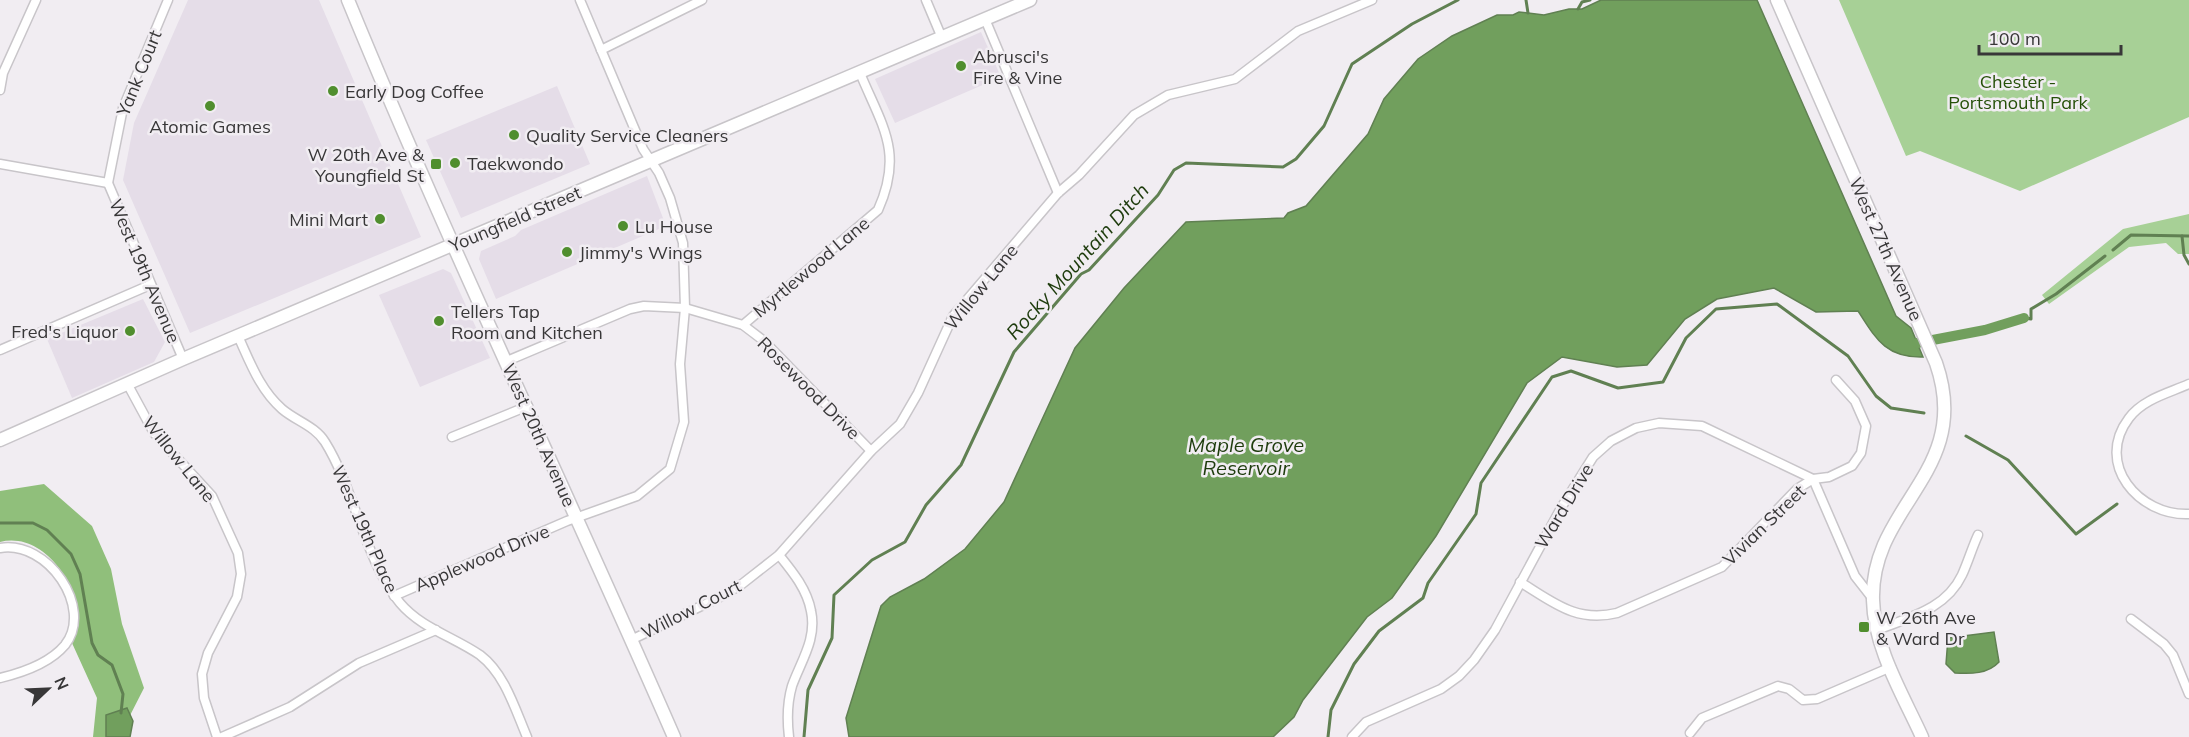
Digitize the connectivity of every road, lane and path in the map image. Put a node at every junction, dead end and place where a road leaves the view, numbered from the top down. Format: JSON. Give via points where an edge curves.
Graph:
{"nodes":[{"id":1,"x":36,"y":0,"type":"edge"},
{"id":2,"x":168,"y":0,"type":"edge"},
{"id":3,"x":348,"y":0,"type":"edge"},
{"id":4,"x":580,"y":0,"type":"edge"},
{"id":5,"x":702,"y":0,"type":"edge"},
{"id":6,"x":926,"y":0,"type":"edge"},
{"id":7,"x":1030,"y":0,"type":"edge"},
{"id":8,"x":1372,"y":0,"type":"edge"},
{"id":9,"x":1778,"y":0,"type":"edge"},
{"id":10,"x":985,"y":20,"type":"junction"},
{"id":11,"x":942,"y":38,"type":"junction"},
{"id":12,"x":601,"y":50,"type":"junction"},
{"id":13,"x":860,"y":73,"type":"junction"},
{"id":14,"x":0,"y":90,"type":"edge"},
{"id":15,"x":650,"y":162,"type":"junction"},
{"id":16,"x":0,"y":164,"type":"edge"},
{"id":17,"x":108,"y":183,"type":"junction"},
{"id":18,"x":1058,"y":193,"type":"junction"},
{"id":19,"x":453,"y":244,"type":"junction"},
{"id":20,"x":150,"y":285,"type":"junction"},
{"id":21,"x":685,"y":308,"type":"junction"},
{"id":22,"x":743,"y":325,"type":"junction"},
{"id":23,"x":238,"y":336,"type":"junction"},
{"id":24,"x":0,"y":350,"type":"edge"},
{"id":25,"x":183,"y":359,"type":"junction"},
{"id":26,"x":507,"y":361,"type":"junction"},
{"id":27,"x":1836,"y":380,"type":"dead end"},
{"id":28,"x":2189,"y":384,"type":"edge"},
{"id":29,"x":128,"y":385,"type":"junction"},
{"id":30,"x":528,"y":406,"type":"junction"},
{"id":31,"x":452,"y":437,"type":"dead end"},
{"id":32,"x":0,"y":440,"type":"edge"},
{"id":33,"x":871,"y":451,"type":"junction"},
{"id":34,"x":1813,"y":479,"type":"junction"},
{"id":35,"x":2189,"y":513,"type":"edge"},
{"id":36,"x":576,"y":520,"type":"junction"},
{"id":37,"x":1978,"y":535,"type":"dead end"},
{"id":38,"x":0,"y":548,"type":"edge"},
{"id":39,"x":779,"y":555,"type":"junction"},
{"id":40,"x":1520,"y":582,"type":"junction"},
{"id":41,"x":394,"y":596,"type":"junction"},
{"id":42,"x":1873,"y":599,"type":"junction"},
{"id":43,"x":2131,"y":619,"type":"dead end"},
{"id":44,"x":436,"y":630,"type":"junction"},
{"id":45,"x":1877,"y":630,"type":"junction"},
{"id":46,"x":631,"y":640,"type":"junction"},
{"id":47,"x":1891,"y":667,"type":"junction"},
{"id":48,"x":0,"y":678,"type":"edge"},
{"id":49,"x":2189,"y":694,"type":"edge"},
{"id":50,"x":1690,"y":733,"type":"dead end"},
{"id":51,"x":219,"y":737,"type":"edge"},
{"id":52,"x":527,"y":737,"type":"edge"},
{"id":53,"x":674,"y":737,"type":"edge"},
{"id":54,"x":789,"y":737,"type":"edge"},
{"id":55,"x":1352,"y":737,"type":"edge"},
{"id":56,"x":1922,"y":737,"type":"edge"}],
"edges":[{"from":1,"to":14,"type":"street","via":[[3,73]]},
{"from":2,"to":17,"type":"street","name":"Yank Court","via":[[123,108]]},
{"from":3,"to":19,"type":"street","name":"West 20th Avenue"},
{"from":4,"to":12,"type":"street","name":"Applewood Drive"},
{"from":5,"to":12,"type":"street"},
{"from":6,"to":11,"type":"street"},
{"from":7,"to":10,"type":"street","name":"Youngfield Street"},
{"from":8,"to":18,"type":"street","name":"Willow Lane","via":[[1298,32],[1235,79],[1148,104]]},
{"from":9,"to":42,"type":"street","name":"West 27th Avenue","via":[[1936,363],[1945,401],[1942,438],[1928,472],[1883,545],[1874,574]]},
{"from":10,"to":11,"type":"street","name":"Youngfield Street"},
{"from":10,"to":18,"type":"street"},
{"from":11,"to":13,"type":"street","name":"Youngfield Street"},
{"from":12,"to":15,"type":"street","name":"Applewood Drive"},
{"from":13,"to":15,"type":"street","name":"Youngfield Street"},
{"from":13,"to":22,"type":"street","name":"Myrtlewood Lane","via":[[891,158],[886,192],[878,210]]},
{"from":15,"to":19,"type":"street","name":"Youngfield Street"},
{"from":15,"to":21,"type":"street","name":"Applewood Drive","via":[[666,189],[682,238]]},
{"from":16,"to":17,"type":"street"},
{"from":17,"to":20,"type":"street","name":"West 19th Avenue"},
{"from":18,"to":33,"type":"street","name":"Willow Lane","via":[[953,316],[904,417]]},
{"from":19,"to":23,"type":"street","name":"Youngfield Street"},
{"from":19,"to":26,"type":"street","name":"West 20th Avenue"},
{"from":20,"to":24,"type":"street"},
{"from":20,"to":25,"type":"street","name":"West 19th Avenue"},
{"from":21,"to":22,"type":"street","name":"Rosewood Drive"},
{"from":21,"to":26,"type":"street","name":"Rosewood Drive","via":[[630,309]]},
{"from":21,"to":36,"type":"street","name":"Applewood Drive","via":[[680,364],[684,422],[670,469],[637,496]]},
{"from":22,"to":33,"type":"street","name":"Rosewood Drive","via":[[764,341]]},
{"from":23,"to":25,"type":"street","name":"Youngfield Street"},
{"from":23,"to":41,"type":"street","name":"West 19th Place","via":[[272,400],[324,440]]},
{"from":25,"to":29,"type":"street","name":"Youngfield Street"},
{"from":26,"to":30,"type":"street","name":"West 20th Avenue"},
{"from":27,"to":34,"type":"street","name":"Vivian Street","via":[[1863,414],[1862,453],[1852,466],[1829,477]]},
{"from":28,"to":35,"type":"street","via":[[2145,403],[2129,418],[2117,456],[2135,496],[2154,508],[2174,514]]},
{"from":29,"to":32,"type":"street","name":"Youngfield Street"},
{"from":29,"to":51,"type":"street","name":"Willow Lane","via":[[154,433],[212,496],[238,553],[241,574],[237,597],[208,653],[202,674],[204,698]]},
{"from":30,"to":31,"type":"street"},
{"from":30,"to":36,"type":"street","name":"West 20th Avenue"},
{"from":33,"to":39,"type":"street","name":"Willow Lane"},
{"from":34,"to":40,"type":"street","name":"Vivian Street","via":[[1797,489],[1722,567],[1617,613],[1601,617],[1569,612]]},
{"from":34,"to":40,"type":"street","name":"Ward Drive","via":[[1701,426],[1659,423],[1636,428],[1611,441],[1593,457]]},
{"from":34,"to":42,"type":"street","via":[[1855,576]]},
{"from":36,"to":41,"type":"street","name":"Applewood Drive"},
{"from":36,"to":46,"type":"street","name":"West 20th Avenue"},
{"from":37,"to":45,"type":"street","via":[[1963,574],[1949,596],[1932,608]]},
{"from":38,"to":48,"type":"street","via":[[19,549],[43,559],[59,576],[70,596],[72,610],[70,636],[65,645],[44,661]]},
{"from":39,"to":46,"type":"street","name":"Willow Court","via":[[732,590]]},
{"from":39,"to":54,"type":"street","via":[[804,591],[812,629],[789,700]]},
{"from":40,"to":55,"type":"street","name":"Ward Drive","via":[[1495,630],[1460,676],[1441,689],[1366,722]]},
{"from":41,"to":44,"type":"street","name":"West 19th Place","via":[[410,614]]},
{"from":42,"to":45,"type":"street","name":"West 27th Avenue"},
{"from":43,"to":49,"type":"street","via":[[2173,655]]},
{"from":44,"to":51,"type":"street","via":[[359,663],[290,706]]},
{"from":44,"to":52,"type":"street","name":"West 19th Place","via":[[482,657],[495,670]]},
{"from":45,"to":47,"type":"street","name":"West 27th Avenue"},
{"from":46,"to":53,"type":"street","name":"West 20th Avenue"},
{"from":47,"to":50,"type":"street","via":[[1817,699],[1803,700],[1778,686],[1702,718]]},
{"from":47,"to":56,"type":"street","name":"West 27th Avenue"}]}
